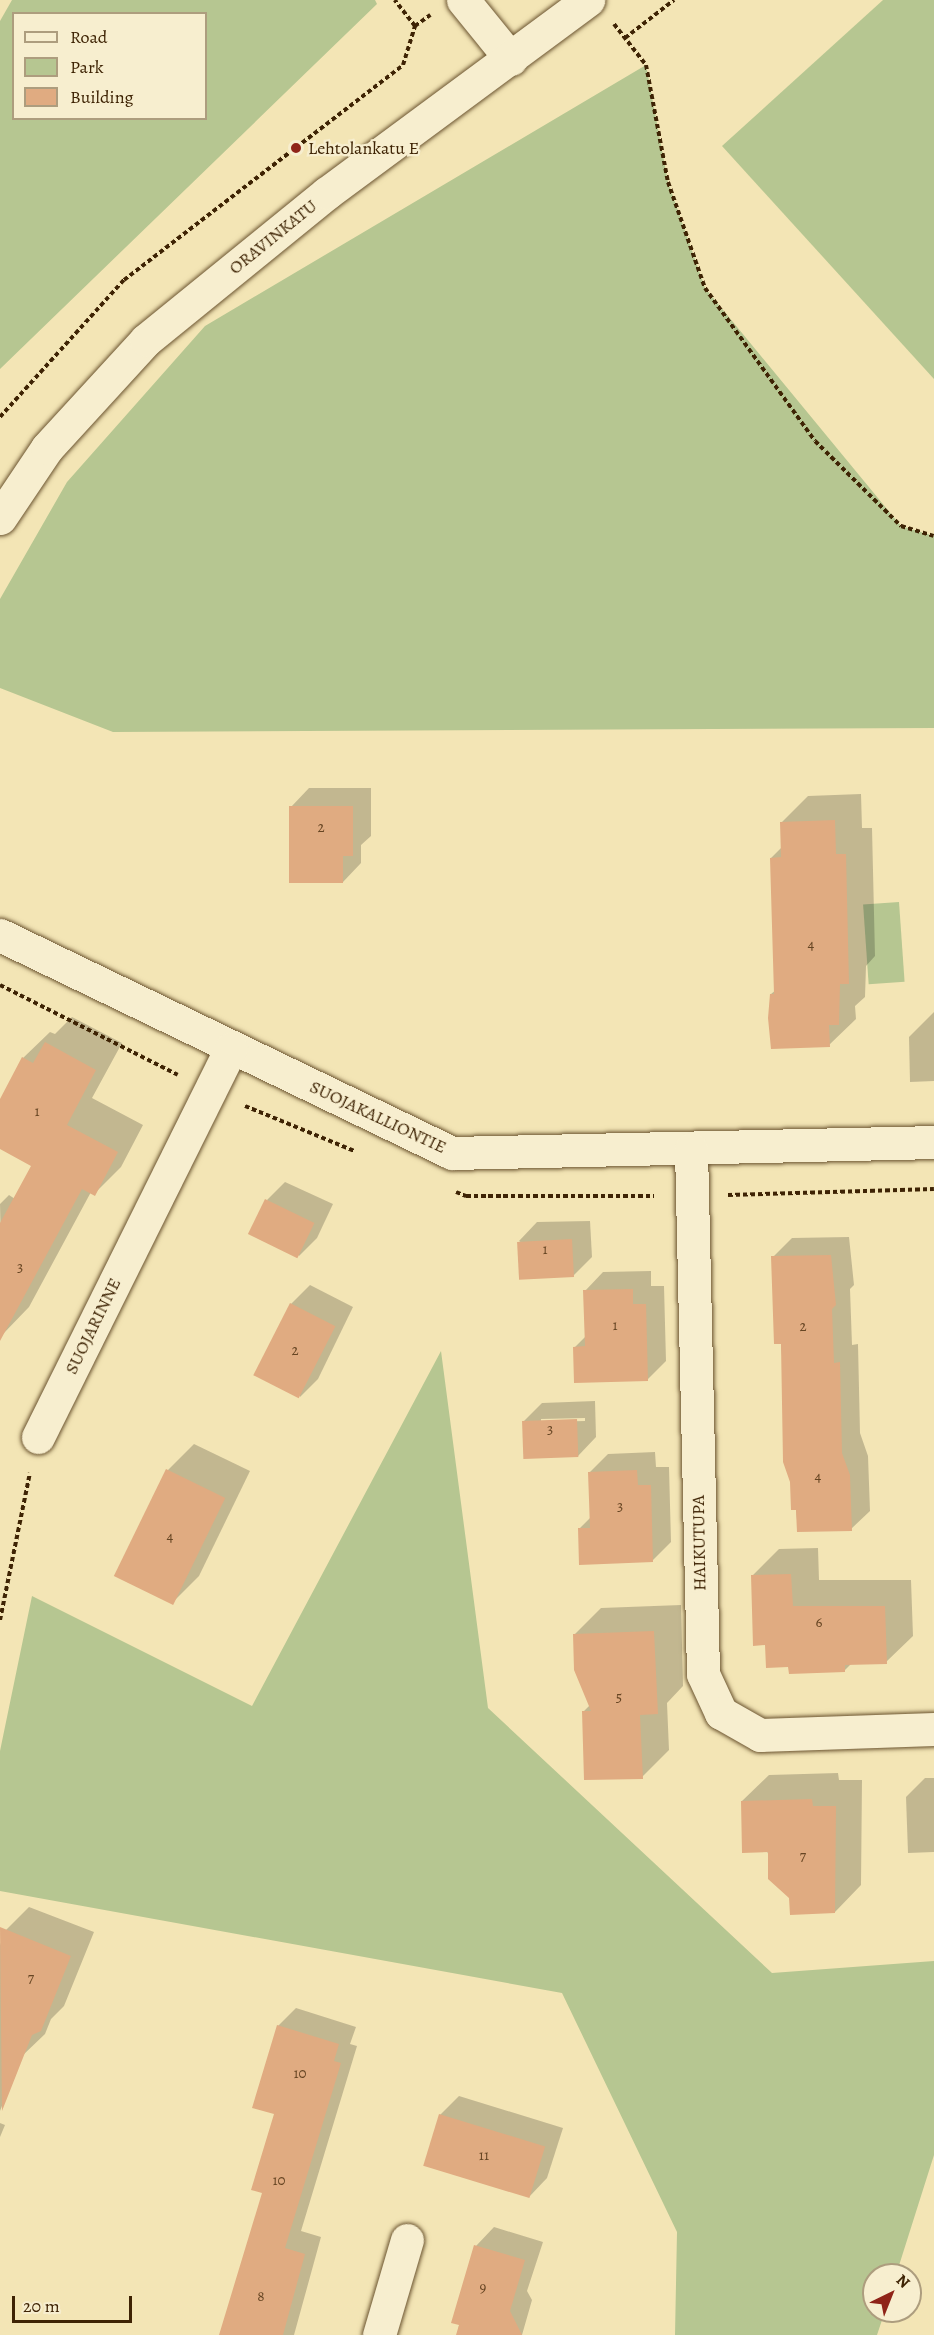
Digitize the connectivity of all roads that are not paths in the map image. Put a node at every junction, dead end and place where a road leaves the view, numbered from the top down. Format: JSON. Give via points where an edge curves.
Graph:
{"nodes":[{"id":1,"x":463,"y":0,"type":"edge"},
{"id":2,"x":599,"y":10,"type":"edge"},
{"id":3,"x":512,"y":59,"type":"junction"},
{"id":4,"x":0,"y":518,"type":"edge"},
{"id":5,"x":0,"y":935,"type":"edge"},
{"id":6,"x":231,"y":1048,"type":"junction"},
{"id":7,"x":934,"y":1142,"type":"edge"},
{"id":8,"x":690,"y":1149,"type":"junction"},
{"id":9,"x":38,"y":1437,"type":"road end"},
{"id":10,"x":934,"y":1729,"type":"edge"},
{"id":11,"x":408,"y":2240,"type":"dead end"},
{"id":12,"x":379,"y":2335,"type":"edge"}],
"edges":[{"from":1,"to":3,"type":"street"},
{"from":2,"to":3,"type":"street","name":"ORAVINKATU"},
{"from":3,"to":4,"type":"street","name":"ORAVINKATU","via":[[327,193],[146,340],[47,448]]},
{"from":5,"to":6,"type":"street","name":"SUOJAKALLIONTIE"},
{"from":6,"to":8,"type":"street","name":"SUOJAKALLIONTIE","via":[[452,1153]]},
{"from":6,"to":9,"type":"street","name":"SUOJARINNE"},
{"from":7,"to":8,"type":"street","name":"SUOJAKALLIONTIE"},
{"from":8,"to":10,"type":"street","name":"HAIKUTUPA","via":[[703,1674],[721,1713],[760,1735]]},
{"from":11,"to":12,"type":"street"}]}
